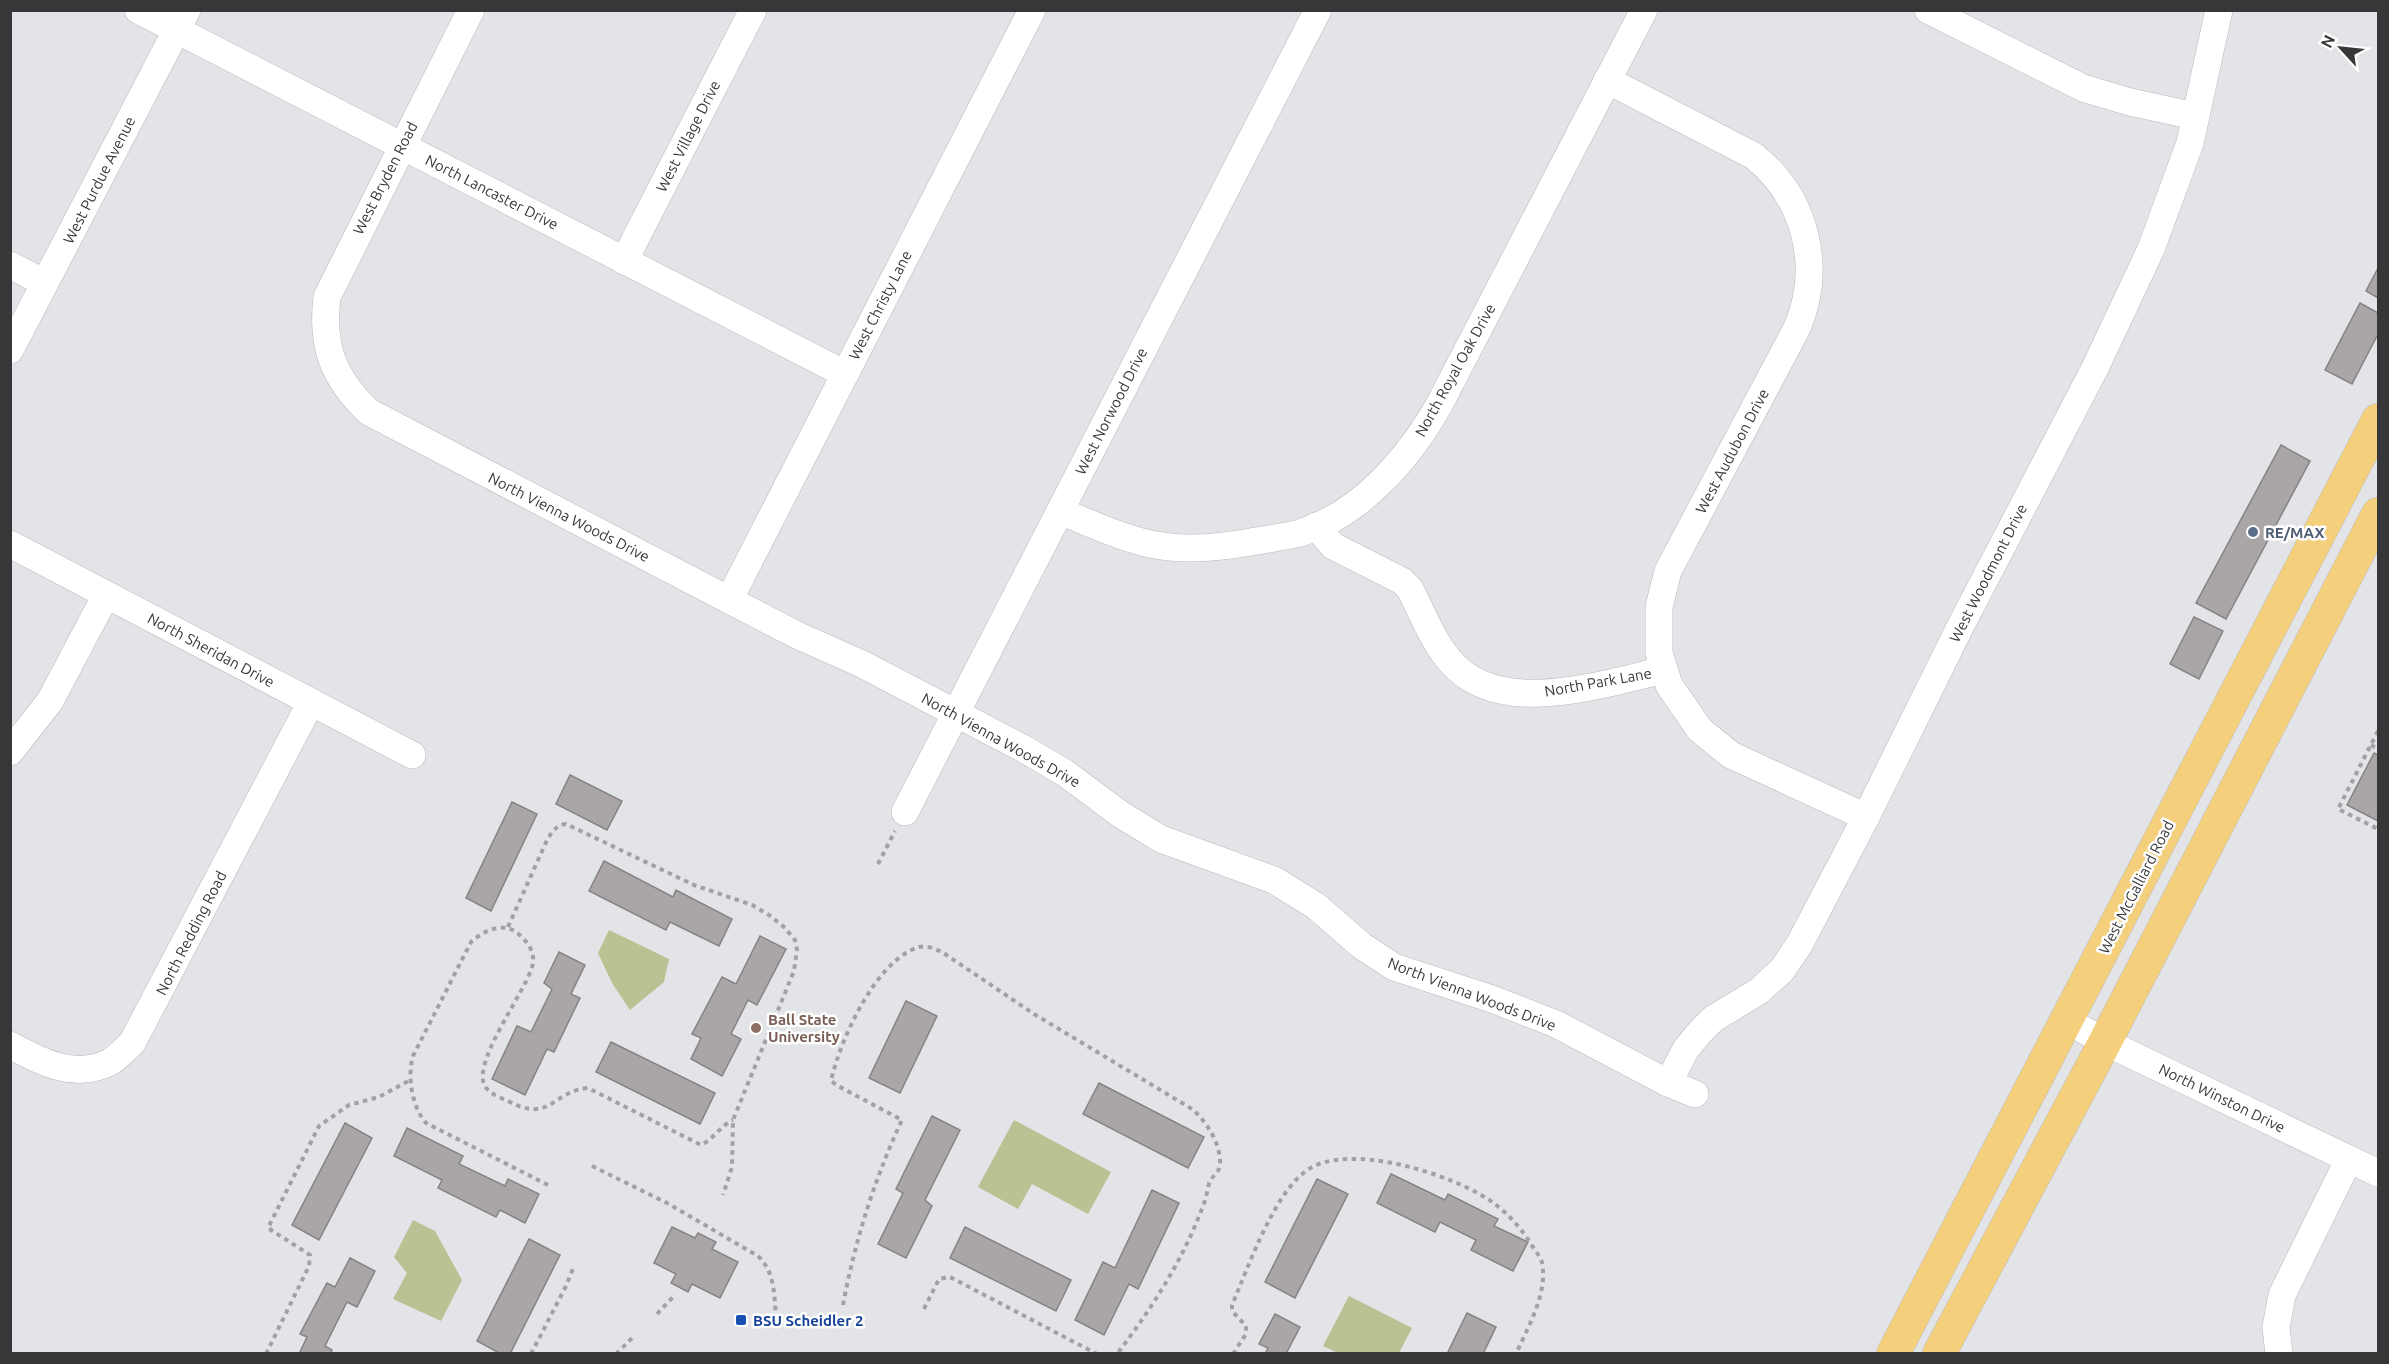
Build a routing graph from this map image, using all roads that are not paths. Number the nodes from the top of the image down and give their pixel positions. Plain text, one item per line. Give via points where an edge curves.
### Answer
1 (138, 10) edge
2 (471, 10) edge
3 (753, 10) edge
4 (1032, 10) edge
5 (1318, 10) edge
6 (1644, 10) edge
7 (1928, 10) edge
8 (2219, 10) edge
9 (182, 20) edge
10 (1607, 80) junction
11 (2195, 116) junction
12 (402, 146) junction
13 (624, 261) junction
14 (10, 266) edge
15 (45, 283) junction
16 (10, 350) edge
17 (329, 353) joint
18 (845, 375) junction
19 (2379, 420) edge
20 (1060, 511) junction
21 (2379, 514) edge
22 (1316, 526) junction
23 (10, 544) edge
24 (106, 595) junction
25 (729, 600) junction
26 (1664, 670) junction
27 (310, 702) junction
28 (956, 713) junction
29 (10, 752) edge
30 (412, 755) dead end
31 (905, 812) road end
32 (1866, 817) junction
33 (2066, 1020) junction
34 (2104, 1042) junction
35 (10, 1046) edge
36 (1668, 1083) junction
37 (1695, 1094) dead end
38 (2349, 1159) junction
39 (2379, 1173) edge
40 (1893, 1353) edge
41 (1939, 1353) edge
42 (2279, 1353) edge

1 - 9 street, North Lancaster Drive
2 - 12 street, West Bryden Road
3 - 13 street, West Village Drive
4 - 18 street, West Christy Lane
5 - 20 street, West Norwood Drive
6 - 10 street, North Royal Oak Drive
7 - 11 street via 2083,88
8 - 11 street, West Woodmont Drive
9 - 12 street, North Lancaster Drive
9 - 15 street, West Purdue Avenue
10 - 22 street, North Royal Oak Drive via 1422,435 1383,481 1353,505
10 - 26 street, West Audubon Drive via 1754,156 1768,167 1797,211 1808,250 1809,291 1797,328 1668,571 1657,630
11 - 32 street, West Woodmont Drive via 2190,143 2151,249 2095,368 1970,606
12 - 13 street, North Lancaster Drive
12 - 17 street, West Bryden Road via 327,297 325,328
13 - 18 street, North Lancaster Drive
14 - 15 street
15 - 16 street, West Purdue Avenue
17 - 25 street, North Vienna Woods Drive via 340,379 354,398 385,422
18 - 25 street, West Christy Lane
19 - 33 main road, West McGalliard Road
20 - 22 street, North Royal Oak Drive via 1149,544 1188,548 1230,546 1301,533
20 - 28 street, West Norwood Drive
21 - 34 main road
22 - 26 street, North Park Lane via 1333,546 1402,581 1451,662 1497,690 1530,694 1564,690
23 - 24 street, North Sheridan Drive
24 - 27 street, North Sheridan Drive
24 - 29 street via 50,701
25 - 28 street, North Vienna Woods Drive
26 - 32 street, West Audubon Drive via 1676,698 1714,742 1749,764
27 - 30 street, North Sheridan Drive
27 - 35 street, North Redding Road via 132,1043 111,1062 76,1070 46,1064
28 - 31 street, West Norwood Drive
28 - 36 street, North Vienna Woods Drive via 1065,773 1161,839 1274,880 1316,906 1362,946 1394,966 1556,1024
32 - 36 street, West Woodmont Drive via 1782,970 1760,991 1713,1019 1686,1049
33 - 34 street, North Winston Drive
33 - 40 main road, West McGalliard Road
34 - 38 street, North Winston Drive
34 - 41 main road
36 - 37 street, North Vienna Woods Drive
38 - 39 street, North Winston Drive
38 - 42 street via 2282,1295 2277,1327

